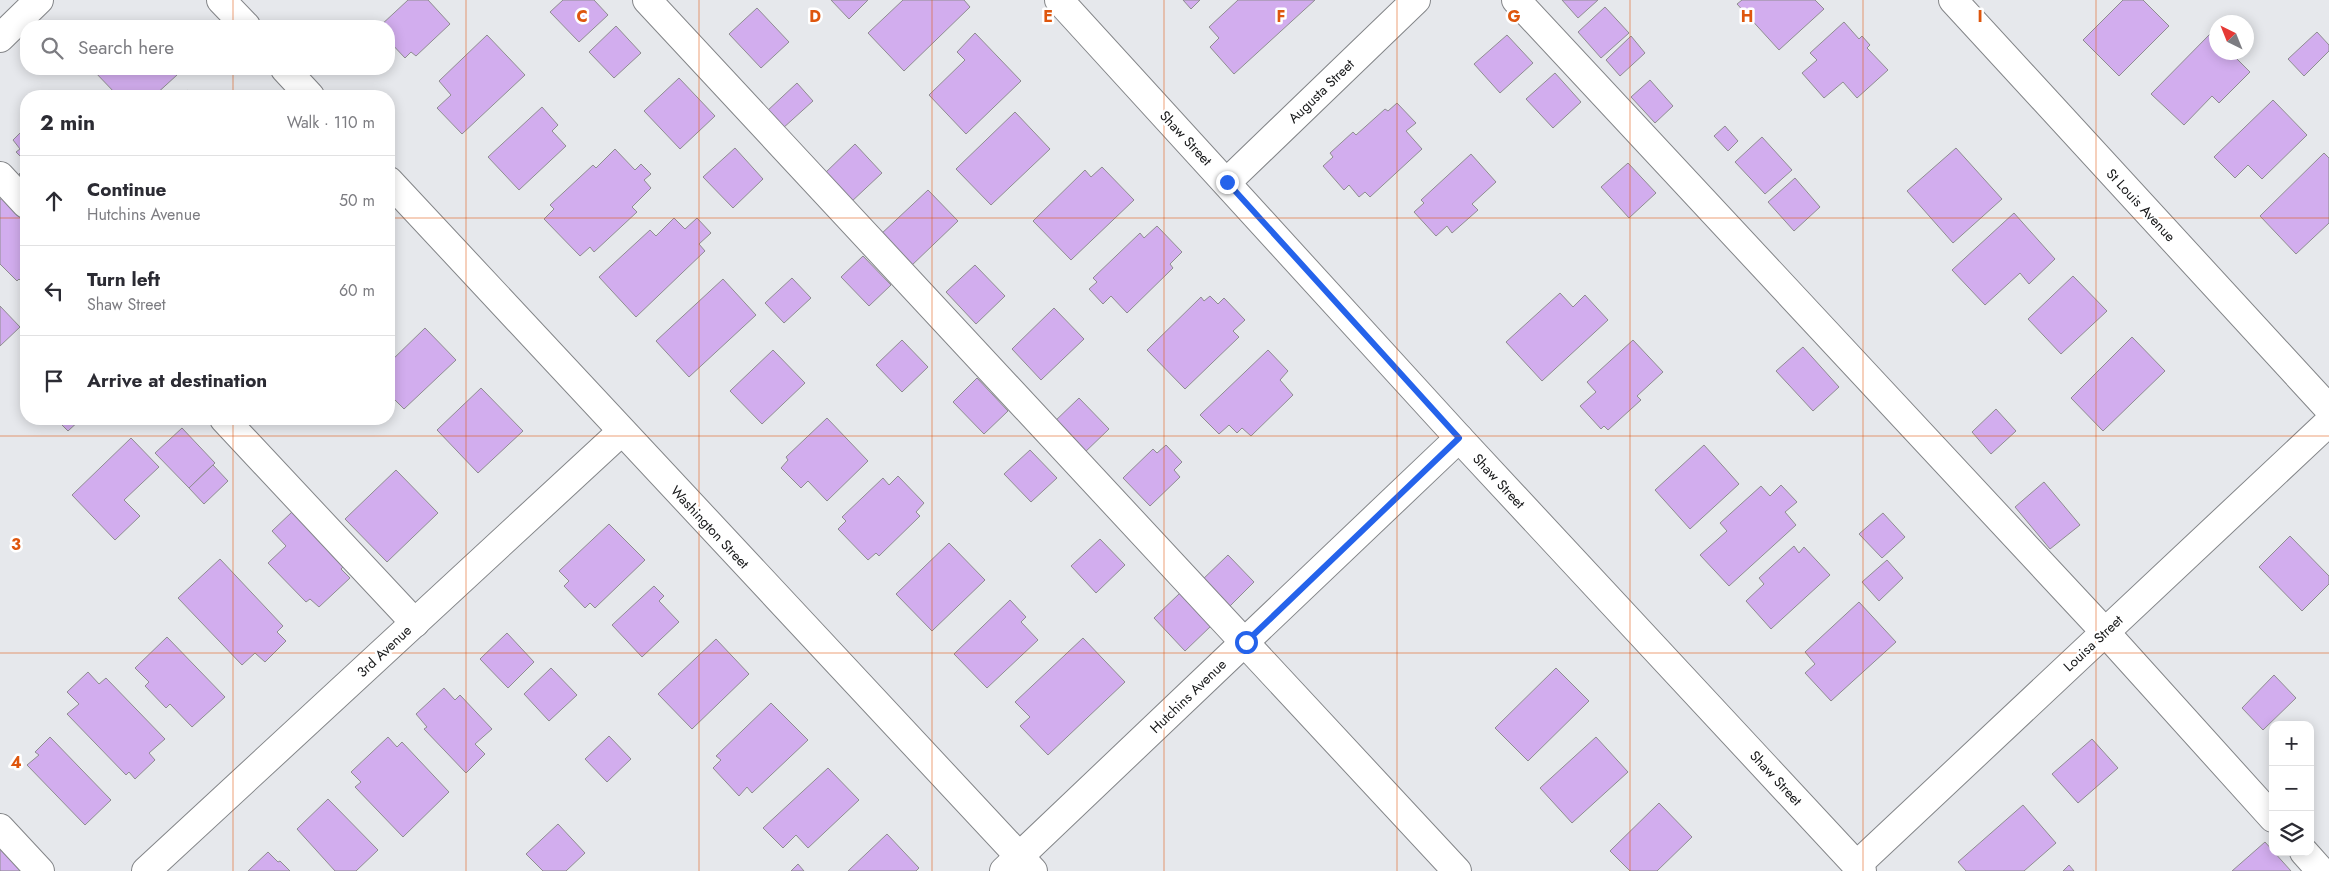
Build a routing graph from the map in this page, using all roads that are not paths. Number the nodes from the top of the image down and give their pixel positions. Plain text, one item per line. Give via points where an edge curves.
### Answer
1 (39, 0) edge
2 (221, 0) edge
3 (647, 0) edge
4 (1059, 0) edge
5 (1416, 0) edge
6 (1516, 0) edge
7 (1953, 0) edge
8 (240, 20) edge
9 (0, 38) edge
10 (291, 75) edge
11 (304, 90) edge
12 (0, 176) edge
13 (1227, 182) junction
14 (395, 187) edge
15 (20, 198) edge
16 (2329, 409) edge
17 (2329, 422) edge
18 (230, 425) edge
19 (621, 432) junction
20 (1459, 438) junction
21 (415, 623) junction
22 (2105, 632) junction
23 (1246, 642) junction
24 (2269, 814) edge
25 (0, 828) edge
26 (2308, 856) edge
27 (1019, 866) edge
28 (1860, 868) edge
29 (40, 871) edge
30 (146, 871) edge
31 (1457, 871) edge
32 (2321, 871) edge

1 - 9 street
2 - 8 street
3 - 23 street
4 - 13 street, Shaw Street
5 - 13 street, Augusta Street
6 - 22 street
7 - 16 street, St Louis Avenue
10 - 11 street
12 - 15 street
13 - 20 street, Shaw Street
14 - 19 street, Washington Street
17 - 22 street, Louisa Street
18 - 21 street
19 - 21 street, 3rd Avenue
19 - 27 street, Washington Street
20 - 23 street, Hutchins Avenue
20 - 28 street, Shaw Street
21 - 30 street, 3rd Avenue
22 - 24 street
22 - 28 street, Louisa Street
23 - 27 street, Hutchins Avenue
23 - 31 street
25 - 29 street
26 - 32 street

